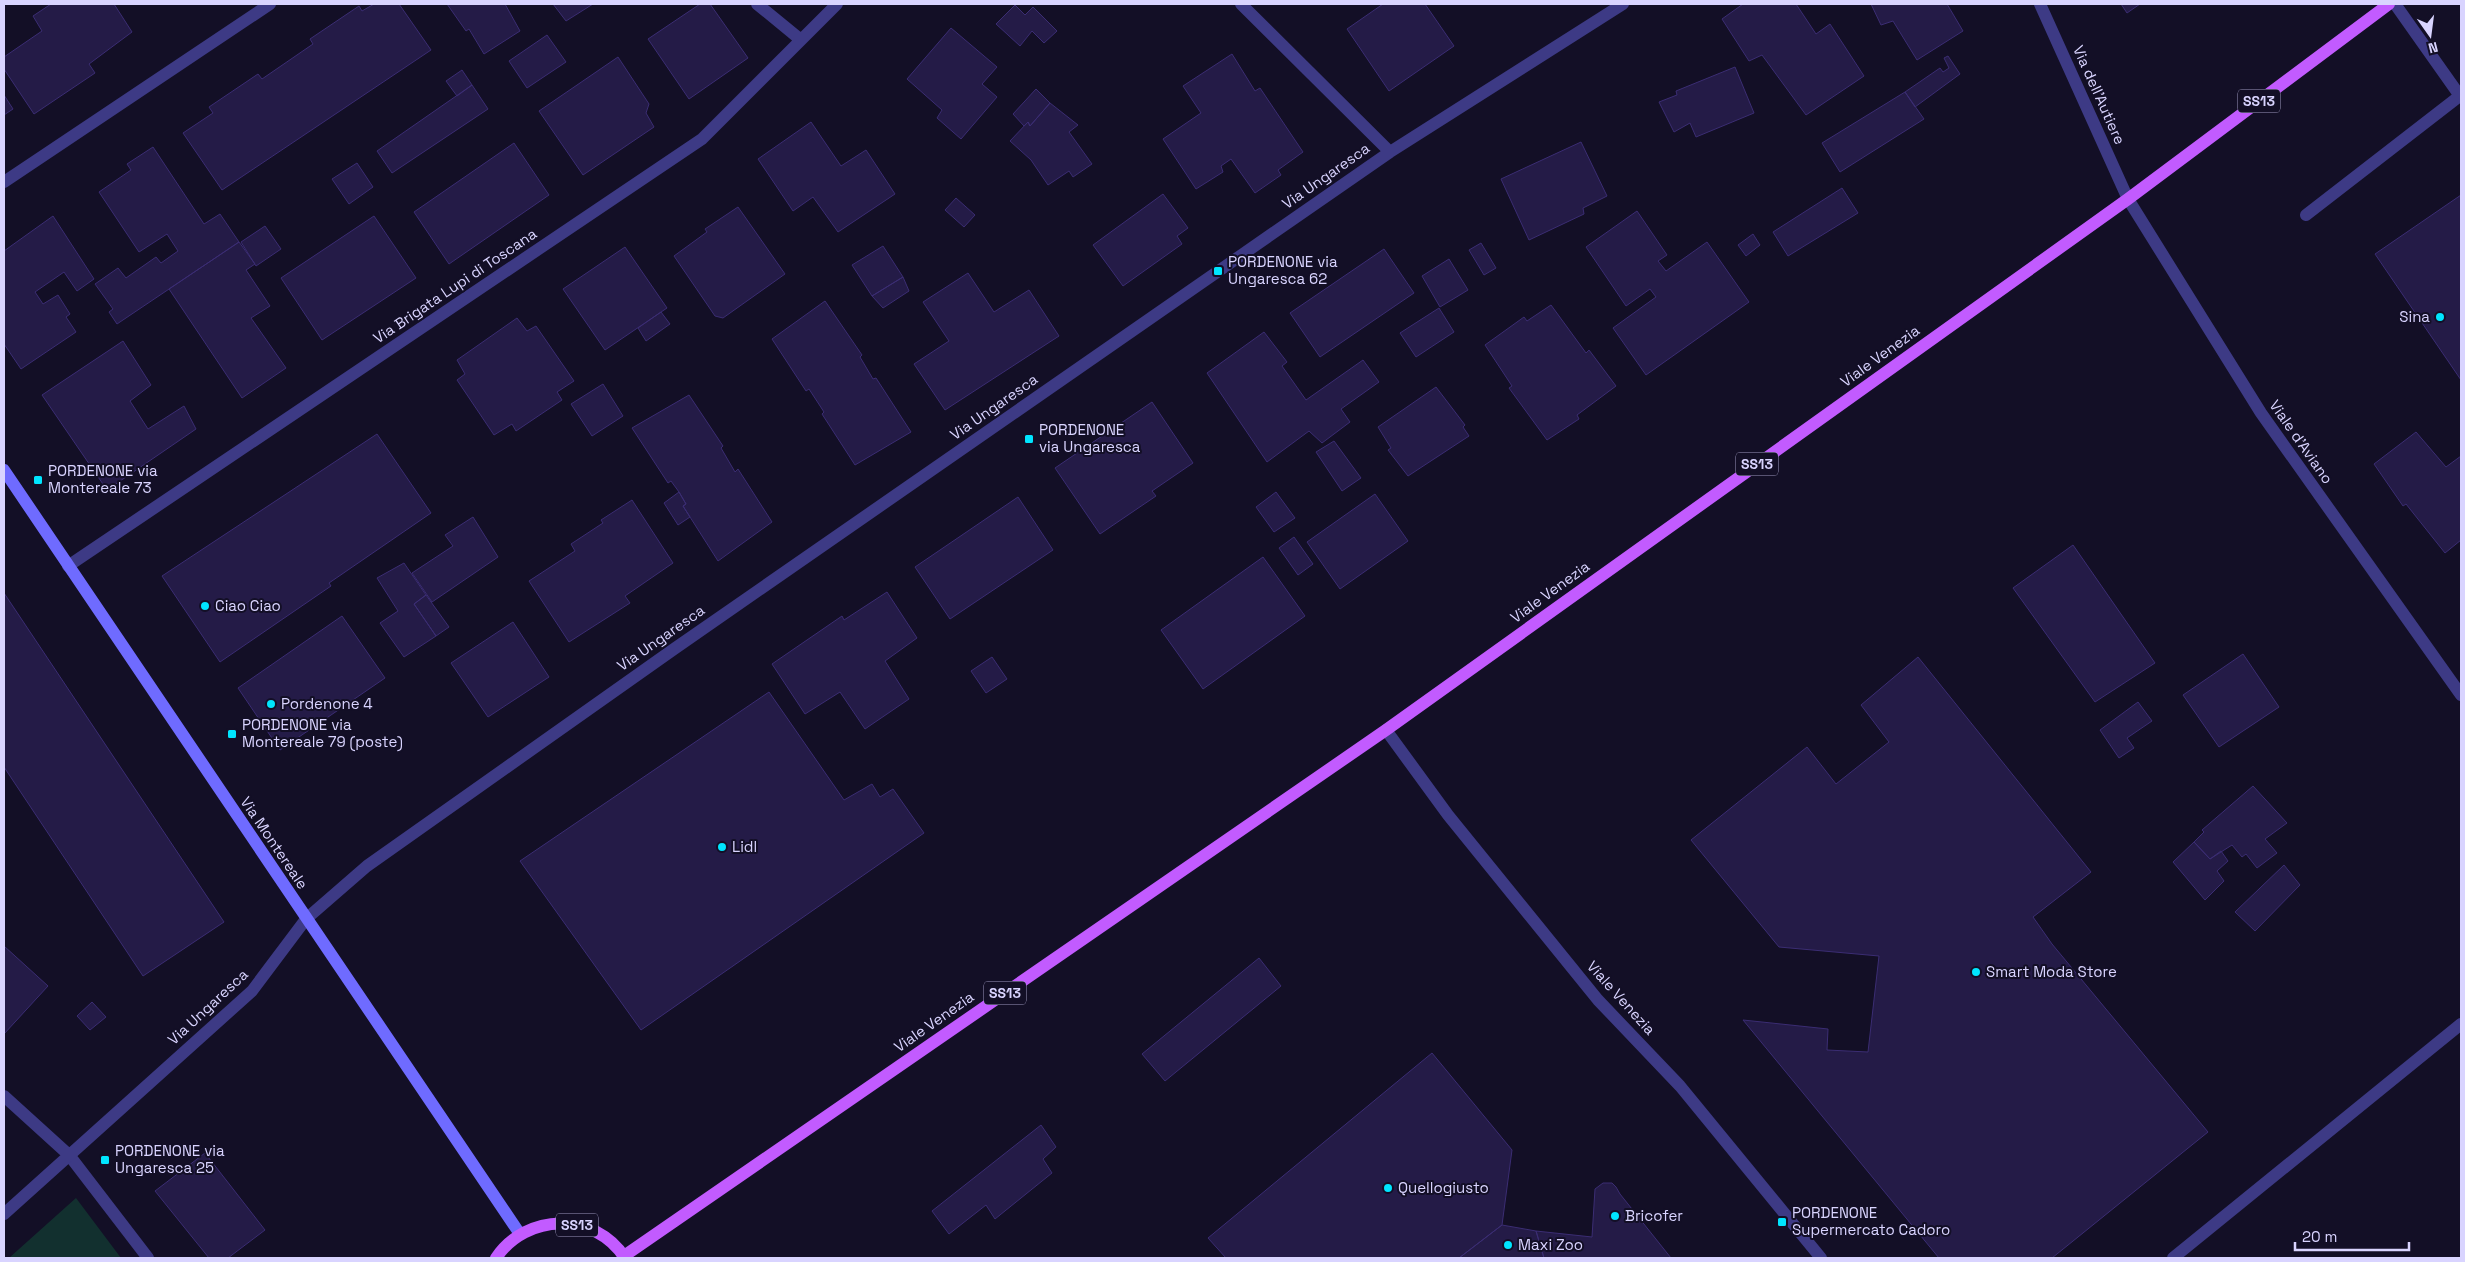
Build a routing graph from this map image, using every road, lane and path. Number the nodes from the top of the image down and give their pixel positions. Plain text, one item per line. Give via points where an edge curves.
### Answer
1 (270, 4) edge
2 (757, 4) edge
3 (837, 4) edge
4 (1241, 4) edge
5 (1623, 4) edge
6 (2040, 4) edge
7 (2389, 4) edge
8 (2395, 4) edge
9 (800, 40) junction
10 (2461, 95) edge
11 (1390, 152) junction
12 (4, 182) edge
13 (2128, 199) junction
14 (2306, 215) dead end
15 (4, 470) edge
16 (68, 566) junction
17 (2461, 695) edge
18 (1386, 730) junction
19 (306, 919) junction
20 (2461, 1024) edge
21 (4, 1096) edge
22 (69, 1155) junction
23 (4, 1214) edge
24 (520, 1234) junction
25 (624, 1257) edge
26 (148, 1258) edge
27 (496, 1258) edge
28 (1822, 1258) edge
29 (2173, 1258) edge

1 - 12 street
2 - 9 street
3 - 9 street, Via Brigata Lupi di Toscana
4 - 11 street, Via Ungaresca
5 - 11 street, Via Ungaresca
6 - 13 street, Via dell'Autiere
7 - 13 main road, Viale Venezia / SS13
8 - 10 street
9 - 16 street, Via Brigata Lupi di Toscana via 702,139
10 - 14 street
11 - 19 street, Via Ungaresca via 367,866
13 - 17 street, Viale d'Aviano via 2261,413
13 - 18 main road, Viale Venezia / SS13
15 - 16 main road, Via Montereale
16 - 19 main road, Via Montereale
18 - 25 main road, Viale Venezia / SS13
18 - 28 street, Viale Venezia via 1448,815 1598,1000 1680,1086
19 - 22 street, Via Ungaresca via 252,991
19 - 24 main road, Via Montereale
20 - 29 street
21 - 22 street
22 - 23 street, Via Ungaresca
22 - 26 street
24 - 25 main road, Viale Venezia / SS13 via 542,1225 565,1223 588,1228 608,1239
24 - 27 main road, Viale Venezia / SS13

